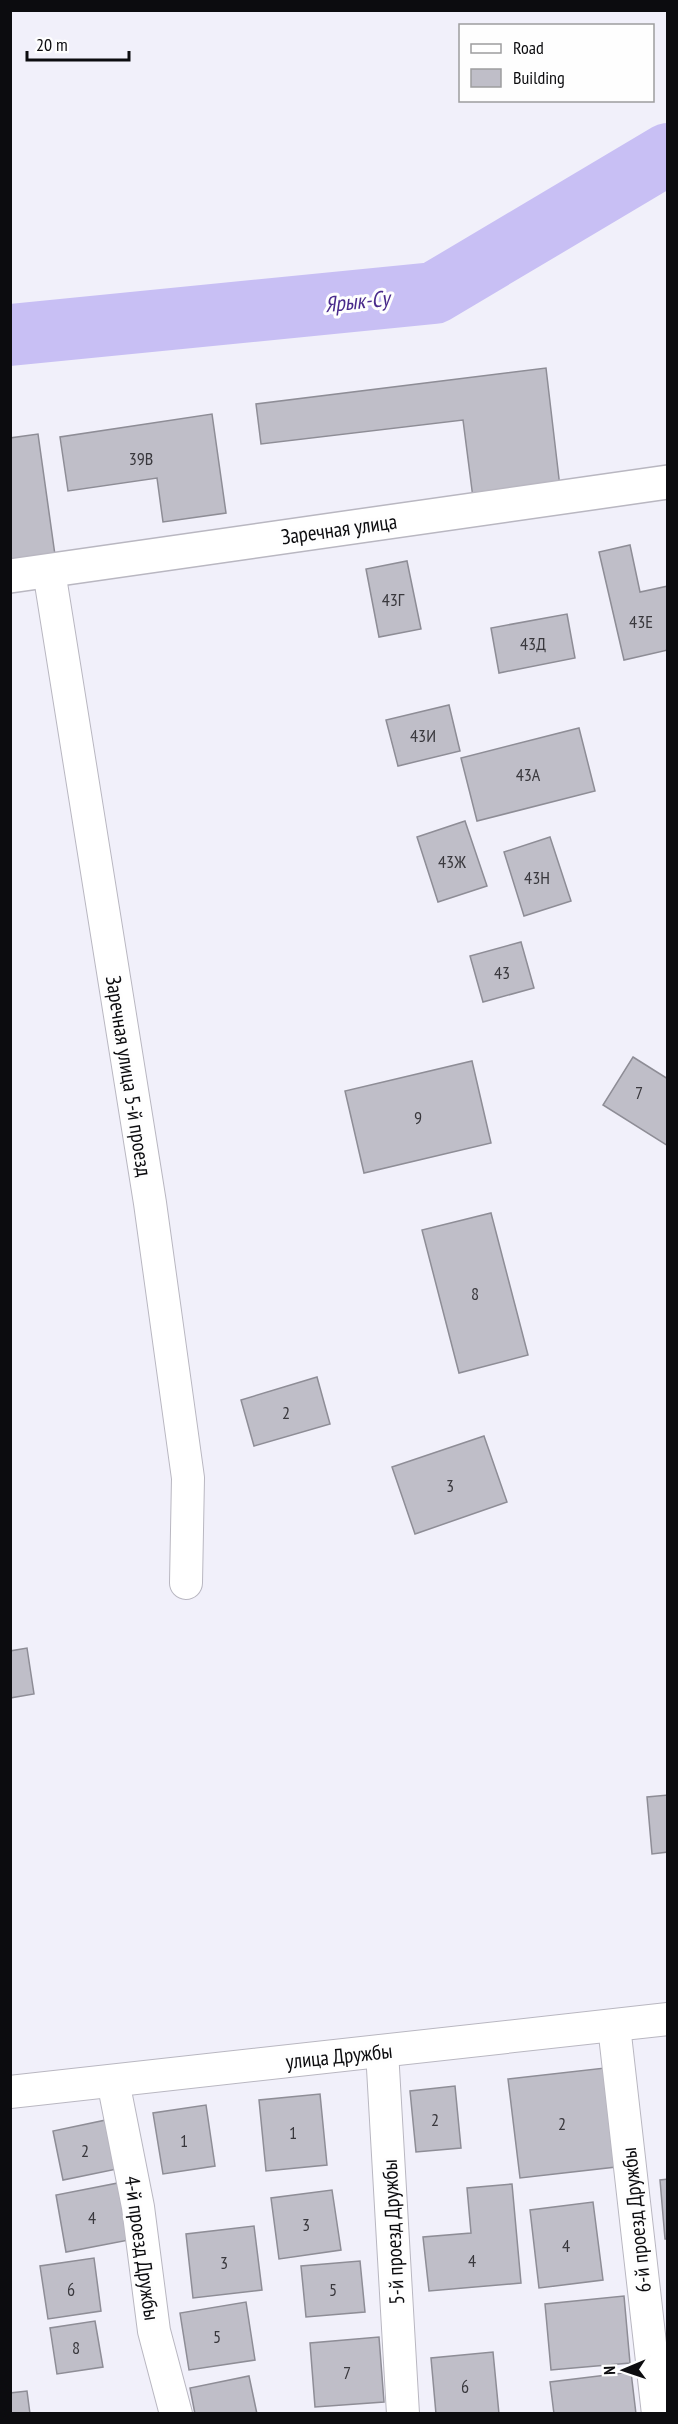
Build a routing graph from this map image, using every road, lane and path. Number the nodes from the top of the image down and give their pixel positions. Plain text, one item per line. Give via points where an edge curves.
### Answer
1 (668, 482) edge
2 (49, 571) junction
3 (10, 576) edge
4 (186, 1583) dead end
5 (668, 2019) edge
6 (614, 2026) junction
7 (382, 2051) junction
8 (113, 2081) junction
9 (10, 2092) edge
10 (176, 2414) edge
11 (403, 2414) edge
12 (658, 2414) edge

1 - 2 main road, Заречная улица
2 - 3 main road, Заречная улица
2 - 4 street, Заречная улица 5-й проезд via 150,1203 186,1467
5 - 6 street, улица Дружбы
6 - 7 street, улица Дружбы
6 - 12 street, 6-й проезд Дружбы
7 - 8 street, улица Дружбы
7 - 11 street, 5-й проезд Дружбы
8 - 9 street, улица Дружбы
8 - 10 street, 4-й проезд Дружбы via 138,2207 154,2331

